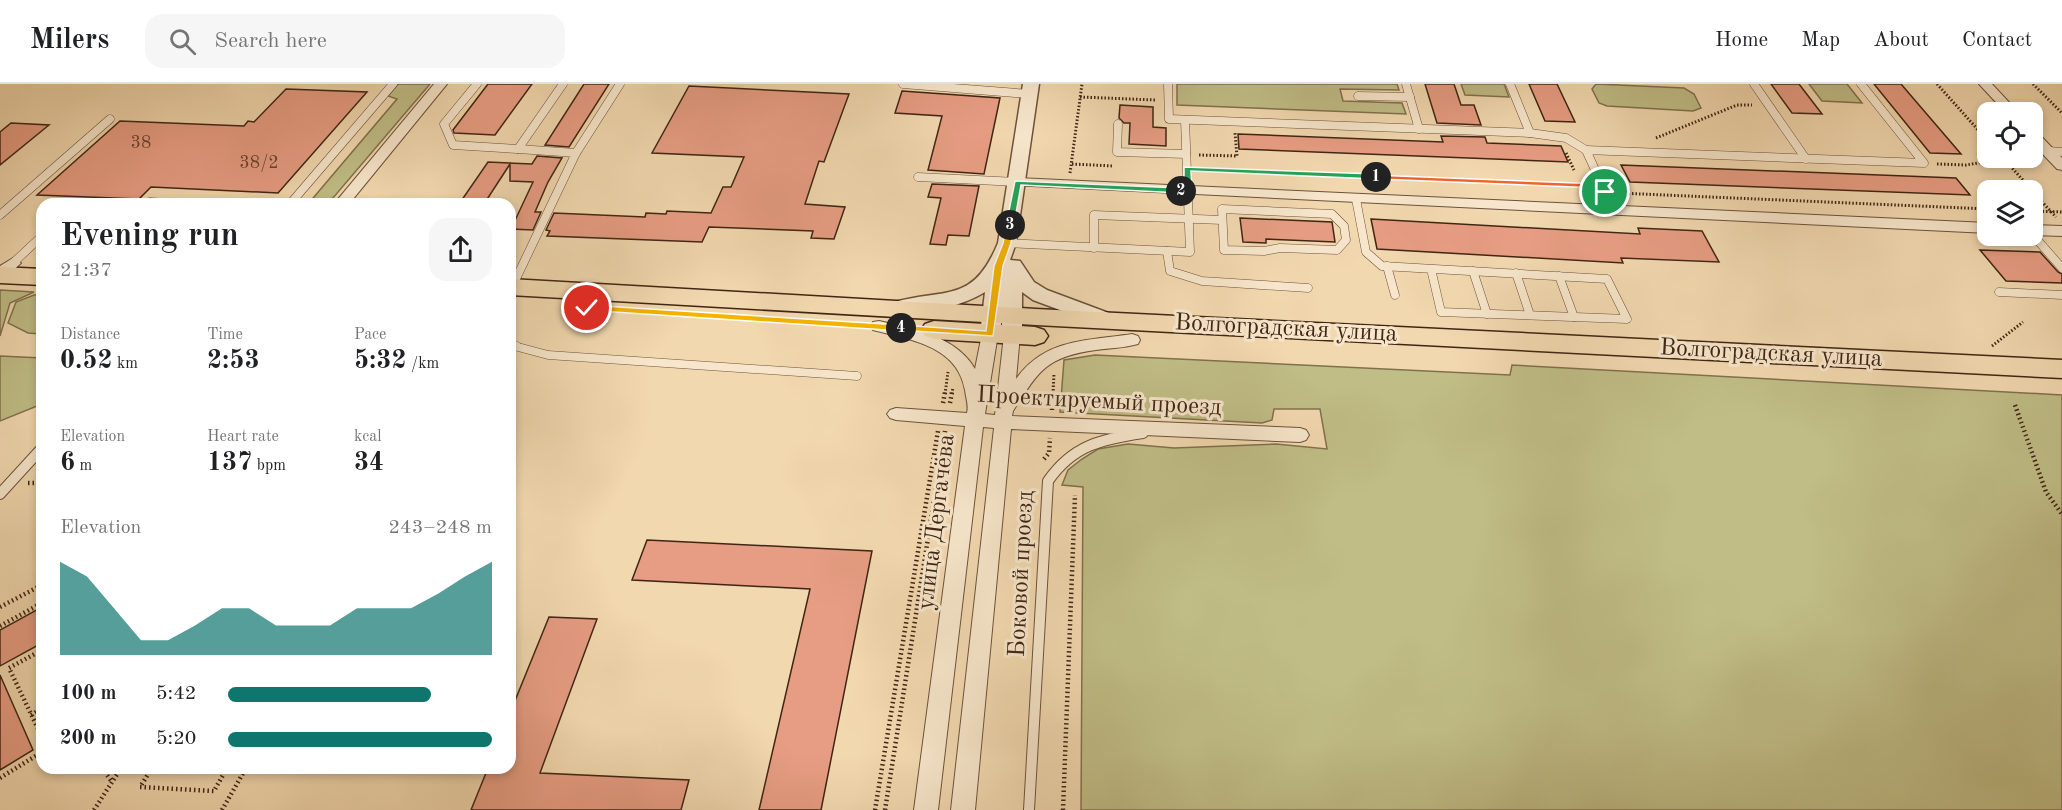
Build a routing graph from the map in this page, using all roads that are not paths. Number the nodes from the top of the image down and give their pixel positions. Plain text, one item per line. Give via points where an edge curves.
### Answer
1 (393, 84) edge
2 (441, 84) edge
3 (477, 84) edge
4 (563, 84) edge
5 (620, 84) edge
6 (903, 84) edge
7 (1168, 84) edge
8 (1406, 84) edge
9 (1510, 84) edge
10 (1754, 84) edge
11 (1861, 84) edge
12 (1985, 84) edge
13 (1030, 89) edge
14 (1358, 96) dead end
15 (1410, 98) junction
16 (2002, 102) edge
17 (110, 119) dead end
18 (1185, 120) junction
19 (1118, 124) dead end
20 (1419, 129) junction
21 (1530, 133) junction
22 (518, 149) junction
23 (1586, 150) junction
24 (2055, 152) edge
25 (576, 153) junction
26 (1186, 154) junction
27 (1806, 159) junction
28 (2062, 166) edge
29 (918, 177) dead end
30 (1017, 182) junction
31 (1188, 191) junction
32 (295, 198) edge
33 (346, 198) edge
34 (1356, 199) junction
35 (1614, 211) junction
36 (0, 215) edge
37 (1189, 219) junction
38 (1222, 220) junction
39 (1977, 228) edge
40 (2062, 231) edge
41 (2043, 232) edge
42 (36, 241) edge
43 (1007, 243) junction
44 (2043, 245) edge
45 (1094, 248) junction
46 (1167, 251) junction
47 (36, 265) edge
48 (1006, 266) junction
49 (1387, 266) junction
50 (1431, 268) junction
51 (2062, 268) edge
52 (3, 269) edge
53 (1473, 271) junction
54 (1516, 273) junction
55 (36, 276) edge
56 (1559, 276) junction
57 (516, 281) edge
58 (1308, 288) dead end
59 (1999, 292) dead end
60 (516, 293) edge
61 (1395, 295) dead end
62 (2062, 295) edge
63 (1487, 314) junction
64 (1530, 315) junction
65 (1574, 317) junction
66 (885, 318) junction
67 (1107, 320) junction
68 (1001, 325) junction
69 (1132, 340) junction
70 (516, 346) edge
71 (2062, 369) edge
72 (857, 376) dead end
73 (2062, 381) edge
74 (896, 414) dead end
75 (976, 415) junction
76 (1004, 416) junction
77 (1172, 429) junction
78 (1300, 435) dead end
79 (36, 454) edge
80 (0, 494) edge
81 (926, 810) edge
82 (963, 810) edge
83 (1029, 810) edge

1 - 32 lane
2 - 33 street
3 - 22 lane via 444,124 453,145
4 - 22 lane
5 - 25 lane
6 - 13 lane
7 - 18 lane via 1169,119
8 - 15 lane
9 - 21 lane
10 - 27 lane
11 - 27 lane via 1924,163
12 - 16 street
13 - 30 street, улица Дергачёва
14 - 15 lane
15 - 20 lane
17 - 36 lane
18 - 20 lane
18 - 26 lane
19 - 26 lane via 1117,152
20 - 21 lane
21 - 23 lane via 1558,135 1574,140
22 - 25 lane
23 - 27 lane
23 - 35 lane
24 - 28 street
25 - 57 lane
26 - 31 lane
29 - 30 lane
30 - 31 street
30 - 43 street, улица Дергачёва
31 - 34 street
31 - 37 lane
34 - 35 street
34 - 49 lane via 1366,252
35 - 39 street
37 - 38 lane
37 - 45 lane via 1094,215
37 - 46 lane via 1190,252
38 - 38 lane via 1221,209 1332,214 1344,226 1346,240 1337,250 1224,250
40 - 41 street
42 - 52 lane
43 - 45 lane
43 - 48 street, улица Дергачёва
44 - 51 lane
45 - 46 lane
46 - 58 lane via 1170,271 1202,280
47 - 52 main road
48 - 66 street via 971,293
48 - 67 street via 1040,295
48 - 68 street, улица Дергачёва
49 - 50 lane
49 - 61 lane
50 - 53 lane
50 - 63 lane via 1441,312
52 - 55 main road
53 - 54 lane
53 - 63 lane
54 - 56 lane
54 - 64 lane
56 - 65 lane
56 - 65 lane via 1607,279 1627,319
59 - 62 lane
60 - 66 main road, Волгоградская улица via 665,314
63 - 64 lane
64 - 65 lane
66 - 68 main road, Волгоградская улица
66 - 75 street via 958,358 968,370
67 - 68 main road, Волгоградская улица
67 - 71 main road, Волгоградская улица
68 - 69 main road, Волгоградская улица
68 - 75 street, улица Дергачёва
68 - 76 street, улица Дергачёва
69 - 73 main road, Волгоградская улица
69 - 76 street via 1046,357 1027,375
70 - 72 lane via 548,355
74 - 75 street, Проектируемый проезд via 944,418
75 - 76 street, Проектируемый проезд
75 - 81 street, улица Дергачёва
76 - 77 street, Проектируемый проезд
76 - 82 street, улица Дергачёва
77 - 78 street, Проектируемый проезд
77 - 83 lane, Боковой проезд via 1115,437 1075,450 1054,469 1048,481
79 - 80 lane

